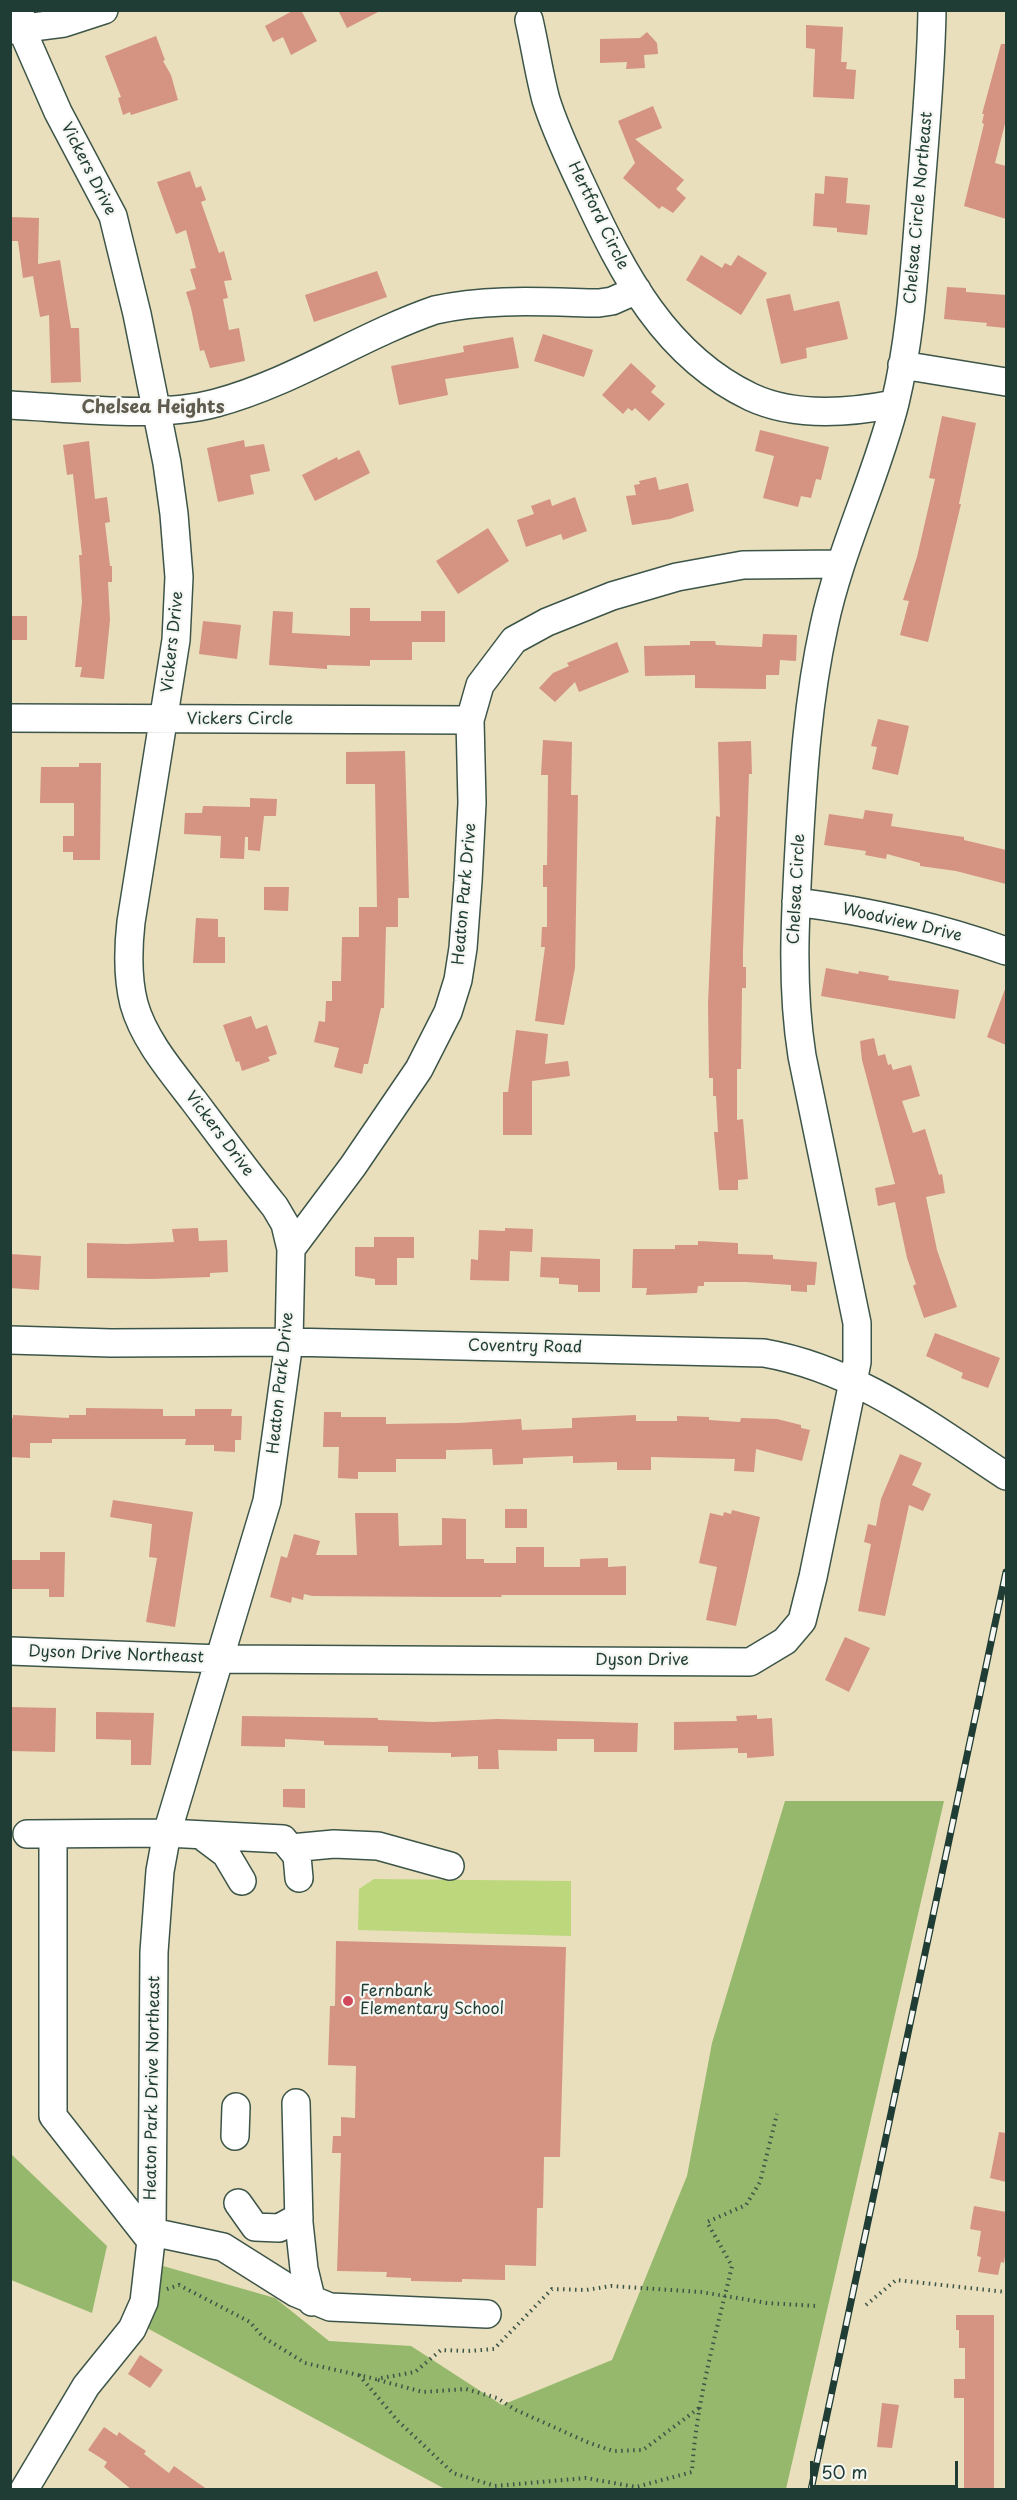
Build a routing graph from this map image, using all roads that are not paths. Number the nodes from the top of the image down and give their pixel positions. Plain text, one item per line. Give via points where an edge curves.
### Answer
1 (104, 10) edge
2 (932, 10) edge
3 (529, 20) dead end
4 (18, 24) edge
5 (637, 290) junction
6 (902, 365) junction
7 (1006, 382) edge
8 (894, 404) junction
9 (10, 405) edge
10 (157, 410) junction
11 (841, 564) junction
12 (10, 718) edge
13 (163, 720) junction
14 (470, 720) junction
15 (796, 902) junction
16 (1006, 951) edge
17 (291, 1249) junction
18 (10, 1340) edge
19 (289, 1342) junction
20 (852, 1381) junction
21 (1006, 1476) edge
22 (10, 1651) edge
23 (221, 1659) junction
24 (167, 1833) junction
25 (202, 1836) junction
26 (291, 1848) junction
27 (450, 1866) dead end
28 (298, 1878) dead end
29 (242, 1881) dead end
30 (296, 2103) dead end
31 (236, 2107) dead end
32 (235, 2136) dead end
33 (238, 2204) dead end
34 (299, 2217) junction
35 (151, 2237) junction
36 (312, 2301) junction
37 (487, 2314) dead end
38 (24, 2490) edge

1 - 4 street via 64,23
2 - 6 street, Chelsea Circle Northeast via 913,288
3 - 5 street, Hertford Circle via 557,131 615,257
4 - 10 street, Vickers Drive via 58,112 113,216
5 - 8 street, Hertford Circle via 685,352 704,369 752,397 814,411 864,410
5 - 10 street via 599,303 520,302 435,310 266,387 199,407
6 - 7 street
6 - 8 street, Chelsea Circle Northeast
8 - 11 street, Chelsea Circle
9 - 10 street
10 - 13 street, Vickers Drive via 174,514 179,577 176,640
11 - 14 street, Heaton Park Drive via 754,564 712,570 644,586 547,622 514,640 498,659 480,685
11 - 15 street, Chelsea Circle via 824,625 810,706
12 - 13 street, Vickers Circle
13 - 14 street, Vickers Circle
13 - 17 street, Vickers Drive via 131,922 134,1003 153,1043 176,1077 275,1207 285,1224
14 - 17 street, Heaton Park Drive via 472,803 463,948 448,1012 419,1069
15 - 16 street, Woodview Drive via 938,930
15 - 20 street, Chelsea Circle via 795,1012 857,1323 857,1362
17 - 19 street, Heaton Park Drive
18 - 19 street, Coventry Road
19 - 20 street, Coventry Road via 735,1350 787,1357
19 - 23 street, Heaton Park Drive via 267,1501
20 - 21 street, Coventry Road via 879,1393
20 - 23 street, Dyson Drive via 802,1621 785,1641 750,1662
22 - 23 street, Dyson Drive Northeast
23 - 24 street, Heaton Park Drive Northeast
24 - 25 street
24 - 35 street, Heaton Park Drive Northeast via 154,1952
24 - 35 street via 40,1834 53,2116
25 - 26 street via 284,1839
25 - 29 street via 226,1854
26 - 27 street via 334,1844 378,1846
26 - 28 street via 297,1856
30 - 34 street
31 - 32 street
33 - 34 street via 255,2227 279,2228
34 - 36 street via 304,2269
35 - 36 street via 223,2247
35 - 38 street, Heaton Park Drive Northeast via 144,2302 132,2329 86,2386
36 - 37 street via 350,2310

